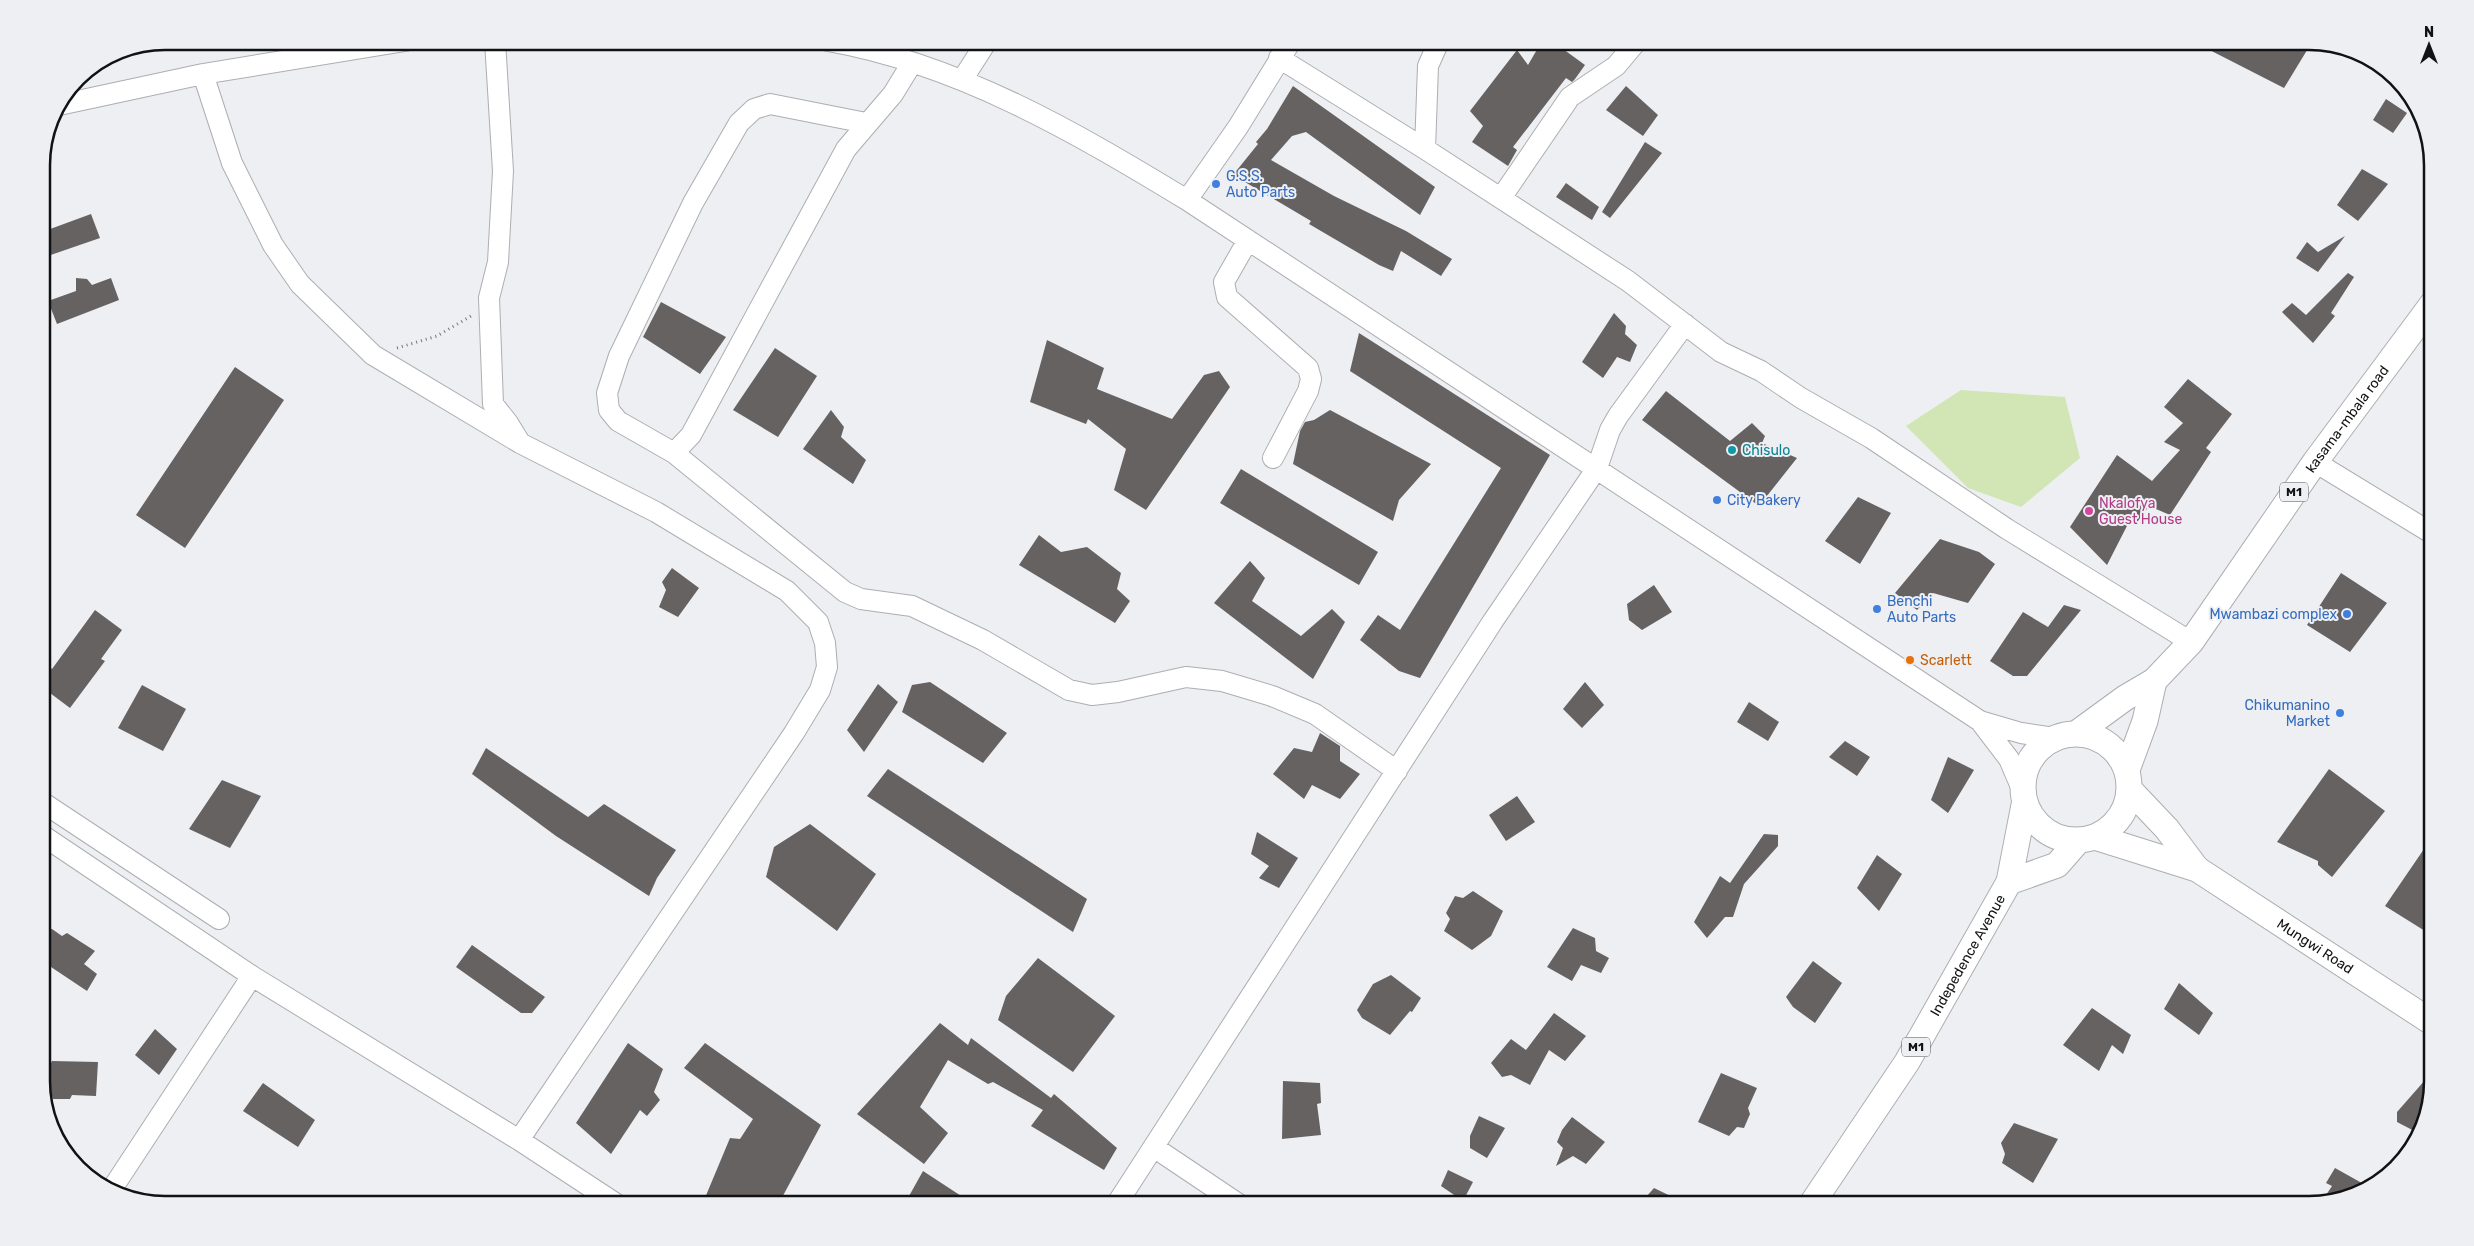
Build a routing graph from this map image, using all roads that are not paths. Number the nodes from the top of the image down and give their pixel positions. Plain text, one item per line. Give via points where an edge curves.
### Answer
1 (350, 50) edge
2 (496, 50) edge
3 (873, 50) edge
4 (981, 50) edge
5 (1284, 50) edge
6 (1434, 50) edge
7 (1629, 50) edge
8 (1279, 58) junction
9 (912, 63) junction
10 (202, 74) junction
11 (962, 80) junction
12 (68, 103) edge
13 (866, 123) junction
14 (1425, 149) junction
15 (1501, 198) junction
16 (1187, 200) junction
17 (1248, 240) junction
18 (2424, 314) edge
19 (1685, 324) junction
20 (520, 443) junction
21 (674, 454) junction
22 (1273, 458) dead end
23 (2315, 462) junction
24 (1598, 468) junction
25 (2424, 529) edge
26 (2191, 642) junction
27 (2154, 681) junction
28 (1980, 721) junction
29 (2066, 736) junction
30 (1397, 771) junction
31 (2128, 780) junction
32 (2023, 796) junction
33 (50, 807) edge
34 (2086, 839) junction
35 (50, 840) edge
36 (2197, 869) junction
37 (2009, 882) junction
38 (219, 919) dead end
39 (252, 976) junction
40 (2424, 1017) edge
41 (519, 1140) junction
42 (1155, 1148) junction
43 (115, 1184) edge
44 (604, 1196) edge
45 (1122, 1196) edge
46 (1227, 1196) edge
47 (1817, 1196) edge

1 - 10 street
2 - 20 street via 503,171 498,262 489,298 493,404
3 - 9 street
4 - 11 street
5 - 8 street
6 - 14 street via 1428,66
7 - 15 street via 1616,66 1570,97
8 - 14 street
8 - 16 street via 1238,127
9 - 11 street
9 - 13 street via 893,94
10 - 12 street
10 - 20 street via 232,163 272,245 300,284 373,355
11 - 16 street via 1055,122
13 - 21 street via 846,149 691,435
13 - 21 street via 770,104 754,108 739,123 693,203 619,356 607,392 609,410 618,421
14 - 15 street
15 - 19 street via 1628,281
16 - 17 street
17 - 22 street via 1224,282 1227,297 1308,368 1311,379
17 - 24 street
18 - 23 main road, kasama-mbala road / M1
19 - 24 street via 1614,423
19 - 26 street via 1721,352 1761,372 1871,438 2007,528
20 - 41 street via 656,512 787,591 818,622 826,644 827,667 820,690 794,733
21 - 30 street via 845,592 861,599 912,606 983,640 1068,690 1092,695 1186,677 1222,681 1272,696 1315,714
23 - 25 street
23 - 26 main road, kasama-mbala road / M1
24 - 28 street
24 - 30 street
26 - 27 main road, kasama-mbala road / M1
27 - 29 main road, M1
27 - 31 main road
28 - 29 street via 2021,733
28 - 32 street via 2009,759
29 - 31 main road via 2098,738 2116,751
29 - 32 main road, M1 via 2041,746 2030,758 2024,772
30 - 42 street
31 - 34 main road via 2125,810 2112,826
31 - 36 main road
32 - 34 main road via 2036,824 2055,837
32 - 37 main road, M1
33 - 38 street
34 - 36 main road via 2156,854
34 - 37 main road via 2057,865
35 - 39 street
36 - 40 main road, Mungwi Road
37 - 47 main road, Indepedence Avenue / M1 via 1907,1062
39 - 41 street
39 - 43 street
41 - 44 street
42 - 45 street
42 - 46 street

